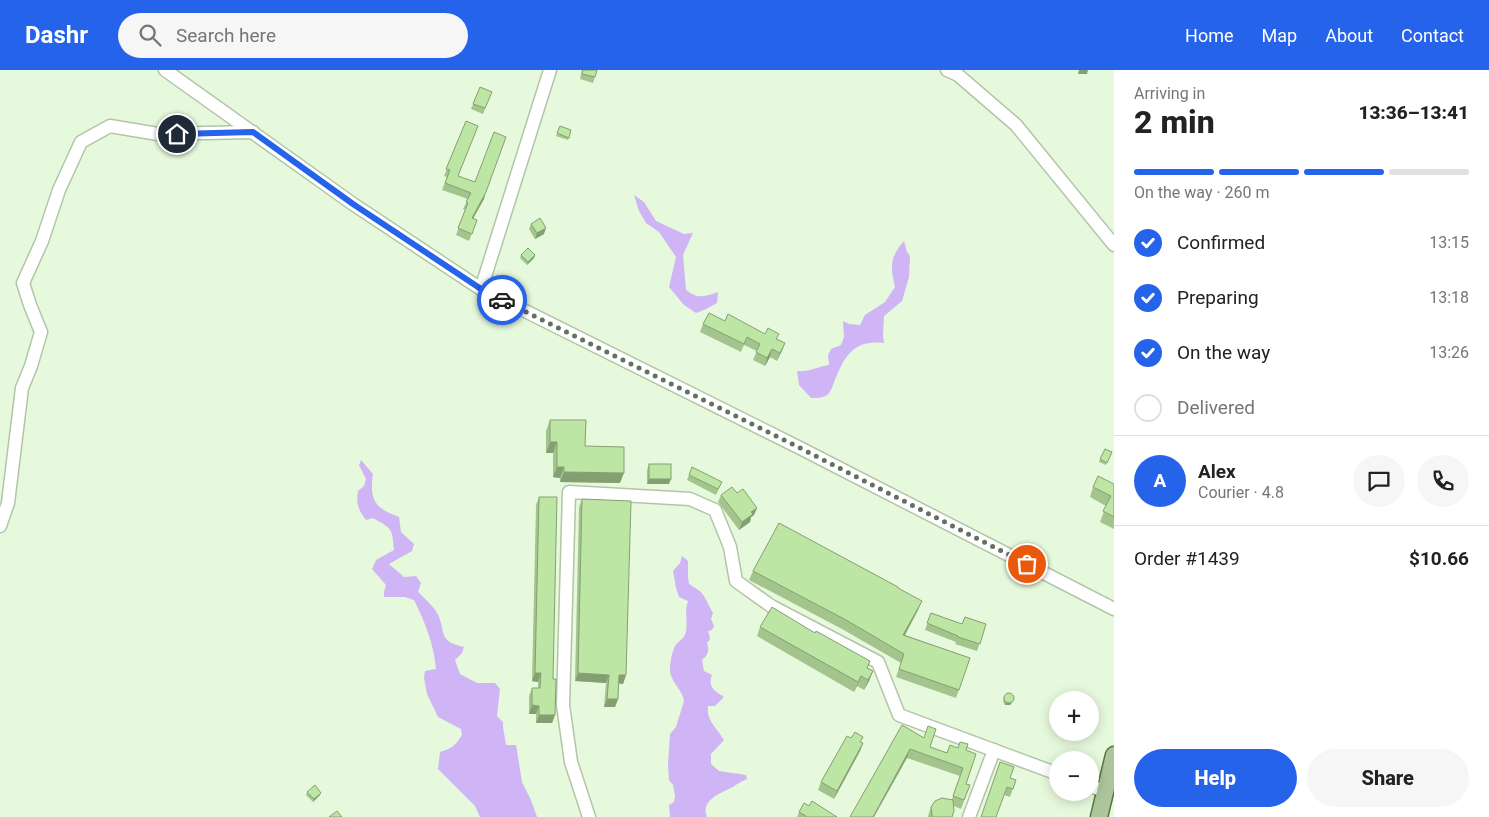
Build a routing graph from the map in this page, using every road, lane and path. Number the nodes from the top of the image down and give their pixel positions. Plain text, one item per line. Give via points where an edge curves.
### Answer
1 (165, 70) edge
2 (550, 70) edge
3 (947, 70) edge
4 (253, 132) junction
5 (1114, 244) edge
6 (481, 289) junction
7 (0, 526) edge
8 (1114, 608) edge
9 (994, 750) junction
10 (1114, 755) edge
11 (1049, 771) edge
12 (1099, 786) edge
13 (1098, 801) edge
14 (589, 817) edge
15 (970, 817) edge
16 (1099, 817) edge

1 - 4 street
2 - 6 street
3 - 5 street via 958,75 1016,125
4 - 6 street via 353,204
4 - 7 street via 158,134 110,126 81,142 23,283 41,332 22,388 8,503
6 - 8 street
9 - 11 street
9 - 14 street via 899,715 878,662 770,606 736,581 730,547 715,510 690,499 569,492 563,705 571,762
9 - 15 street
10 - 12 main road
13 - 16 main road

